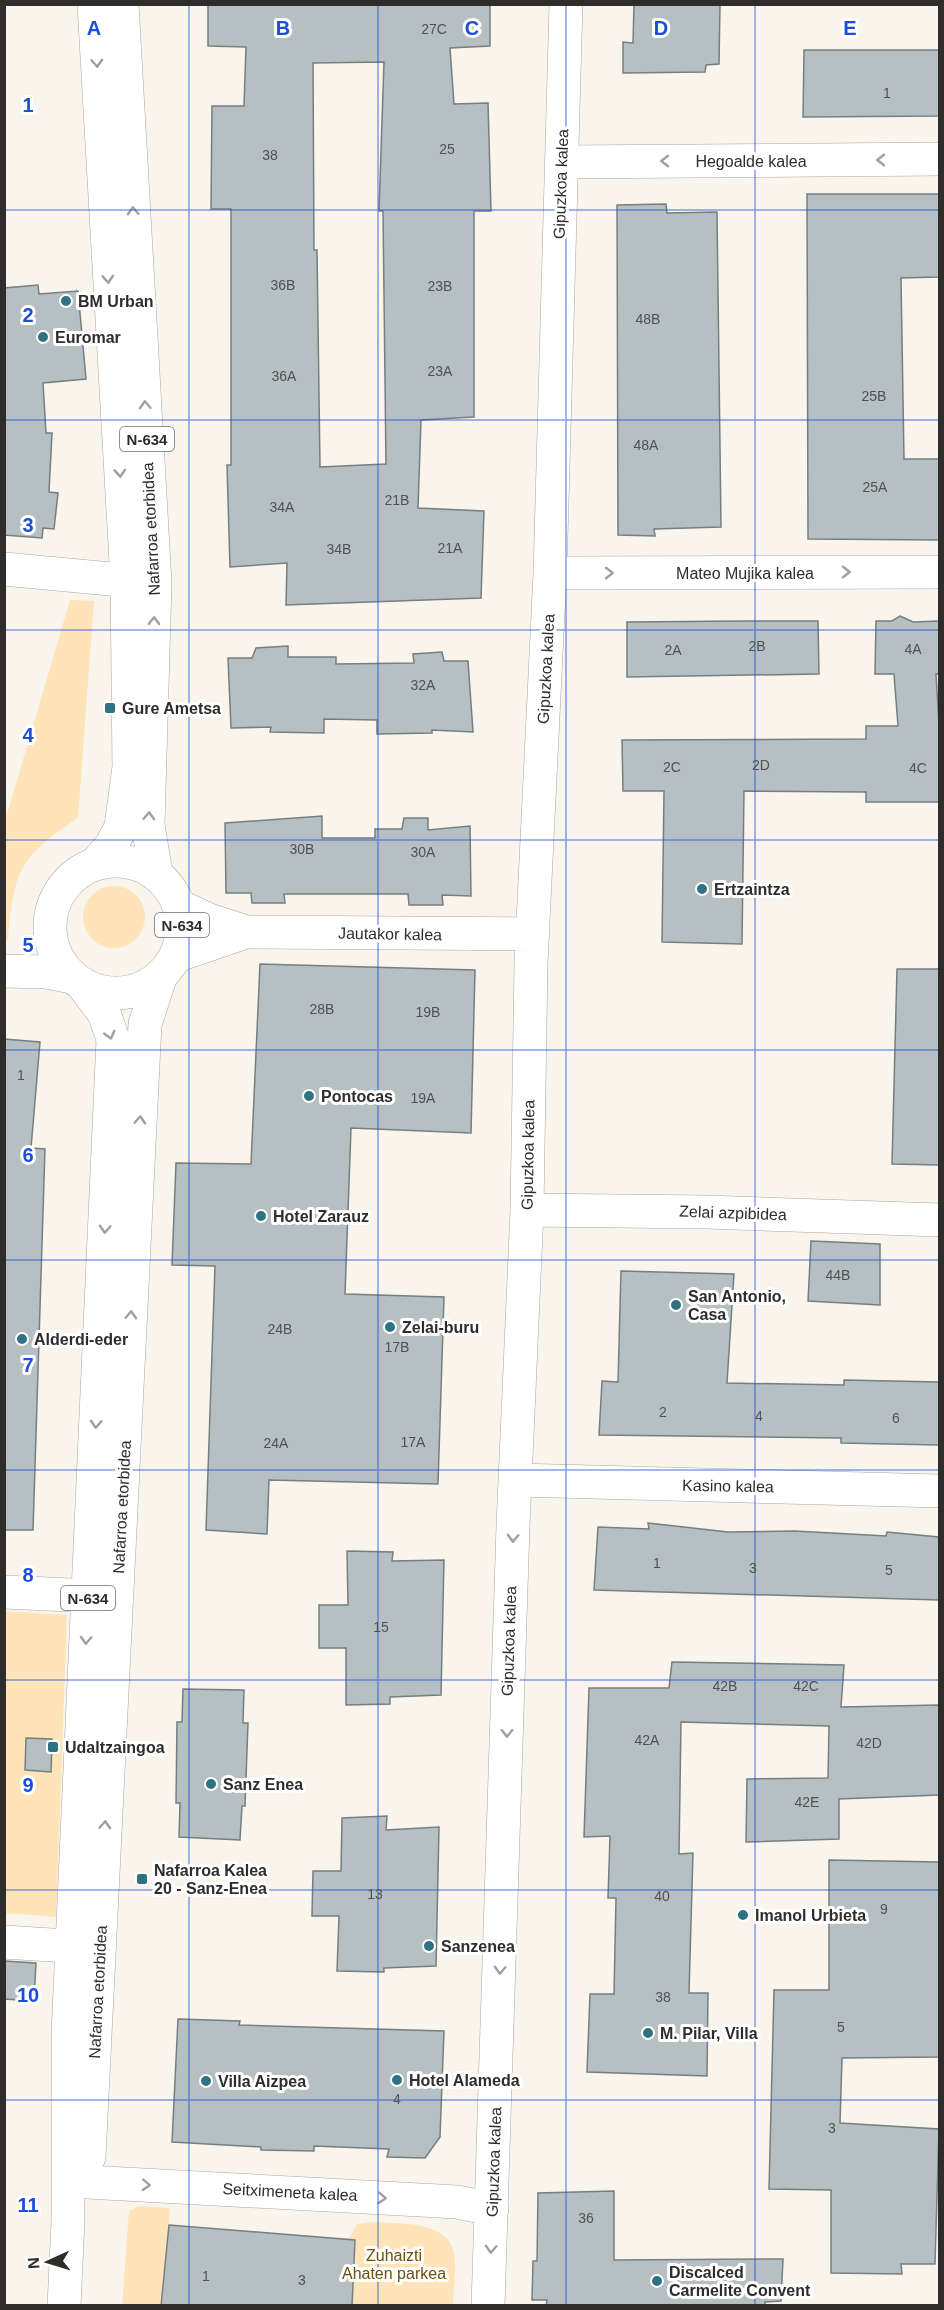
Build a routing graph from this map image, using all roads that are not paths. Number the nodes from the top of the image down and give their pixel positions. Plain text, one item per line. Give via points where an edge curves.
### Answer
1 (94, 4) edge
2 (122, 4) edge
3 (566, 4) edge
4 (939, 159) edge
5 (562, 162) junction
6 (4, 569) edge
7 (939, 572) edge
8 (550, 573) junction
9 (141, 582) junction
10 (95, 864) junction
11 (156, 874) junction
12 (179, 906) junction
13 (246, 932) junction
14 (533, 934) junction
15 (168, 967) junction
16 (4, 971) edge
17 (77, 981) junction
18 (527, 1210) junction
19 (939, 1220) edge
20 (517, 1480) junction
21 (939, 1491) edge
22 (4, 1592) edge
23 (103, 1596) junction
24 (4, 1942) edge
25 (87, 1947) junction
26 (69, 2035) junction
27 (87, 2182) junction
28 (492, 2209) junction
29 (68, 2221) junction
30 (64, 2306) edge
31 (488, 2306) edge

1 -> 9 main road, Nafarroa etorbidea / N-634
9 -> 2 main road, Nafarroa etorbidea / N-634
3 - 5 main road, Gipuzkoa kalea
4 -> 5 main road, Hegoalde kalea
5 - 8 main road, Gipuzkoa kalea
6 - 9 main road
8 -> 7 main road, Mateo Mujika kalea
8 - 14 main road, Gipuzkoa kalea
9 - 10 main road, Nafarroa etorbidea / N-634 via 129,767 121,827
11 -> 9 main road, Nafarroa etorbidea / N-634 via 148,825
10 - 11 main road, N-634 via 116,860 137,864
10 - 17 main road, N-634 via 75,875 60,892 51,914 51,937 58,958
11 - 12 main road, N-634 via 170,888
12 - 13 main road, Jautakor kalea
12 - 15 main road, N-634 via 182,931
13 - 14 main road, Jautakor kalea
13 - 15 main road, Jautakor kalea
14 - 18 main road, Gipuzkoa kalea
15 - 17 main road via 132,992 107,993
23 -> 15 main road, Nafarroa etorbidea / N-634 via 145,1024
16 - 17 main road via 46,972
17 -> 23 main road, Nafarroa etorbidea / N-634 via 104,1013 113,1039
18 - 19 main road, Zelai azpibidea
18 - 20 main road, Gipuzkoa kalea
20 - 21 main road, Kasino kalea
20 -> 28 main road, Gipuzkoa kalea
22 - 23 main road
23 - 25 main road, Nafarroa etorbidea / N-634
24 - 25 main road
25 - 26 main road, Nafarroa etorbidea / N-634
25 - 27 main road, Nafarroa etorbidea / N-634
26 - 27 main road, Nafarroa etorbidea via 81,2065 80,2157
26 - 29 main road, Nafarroa etorbidea / N-634
27 -> 28 main road, Seitximeneta kalea via 457,2202
27 - 29 main road, Nafarroa etorbidea / N-634
28 -> 31 main road, Gipuzkoa kalea
29 - 30 main road, Nafarroa etorbidea / N-634

